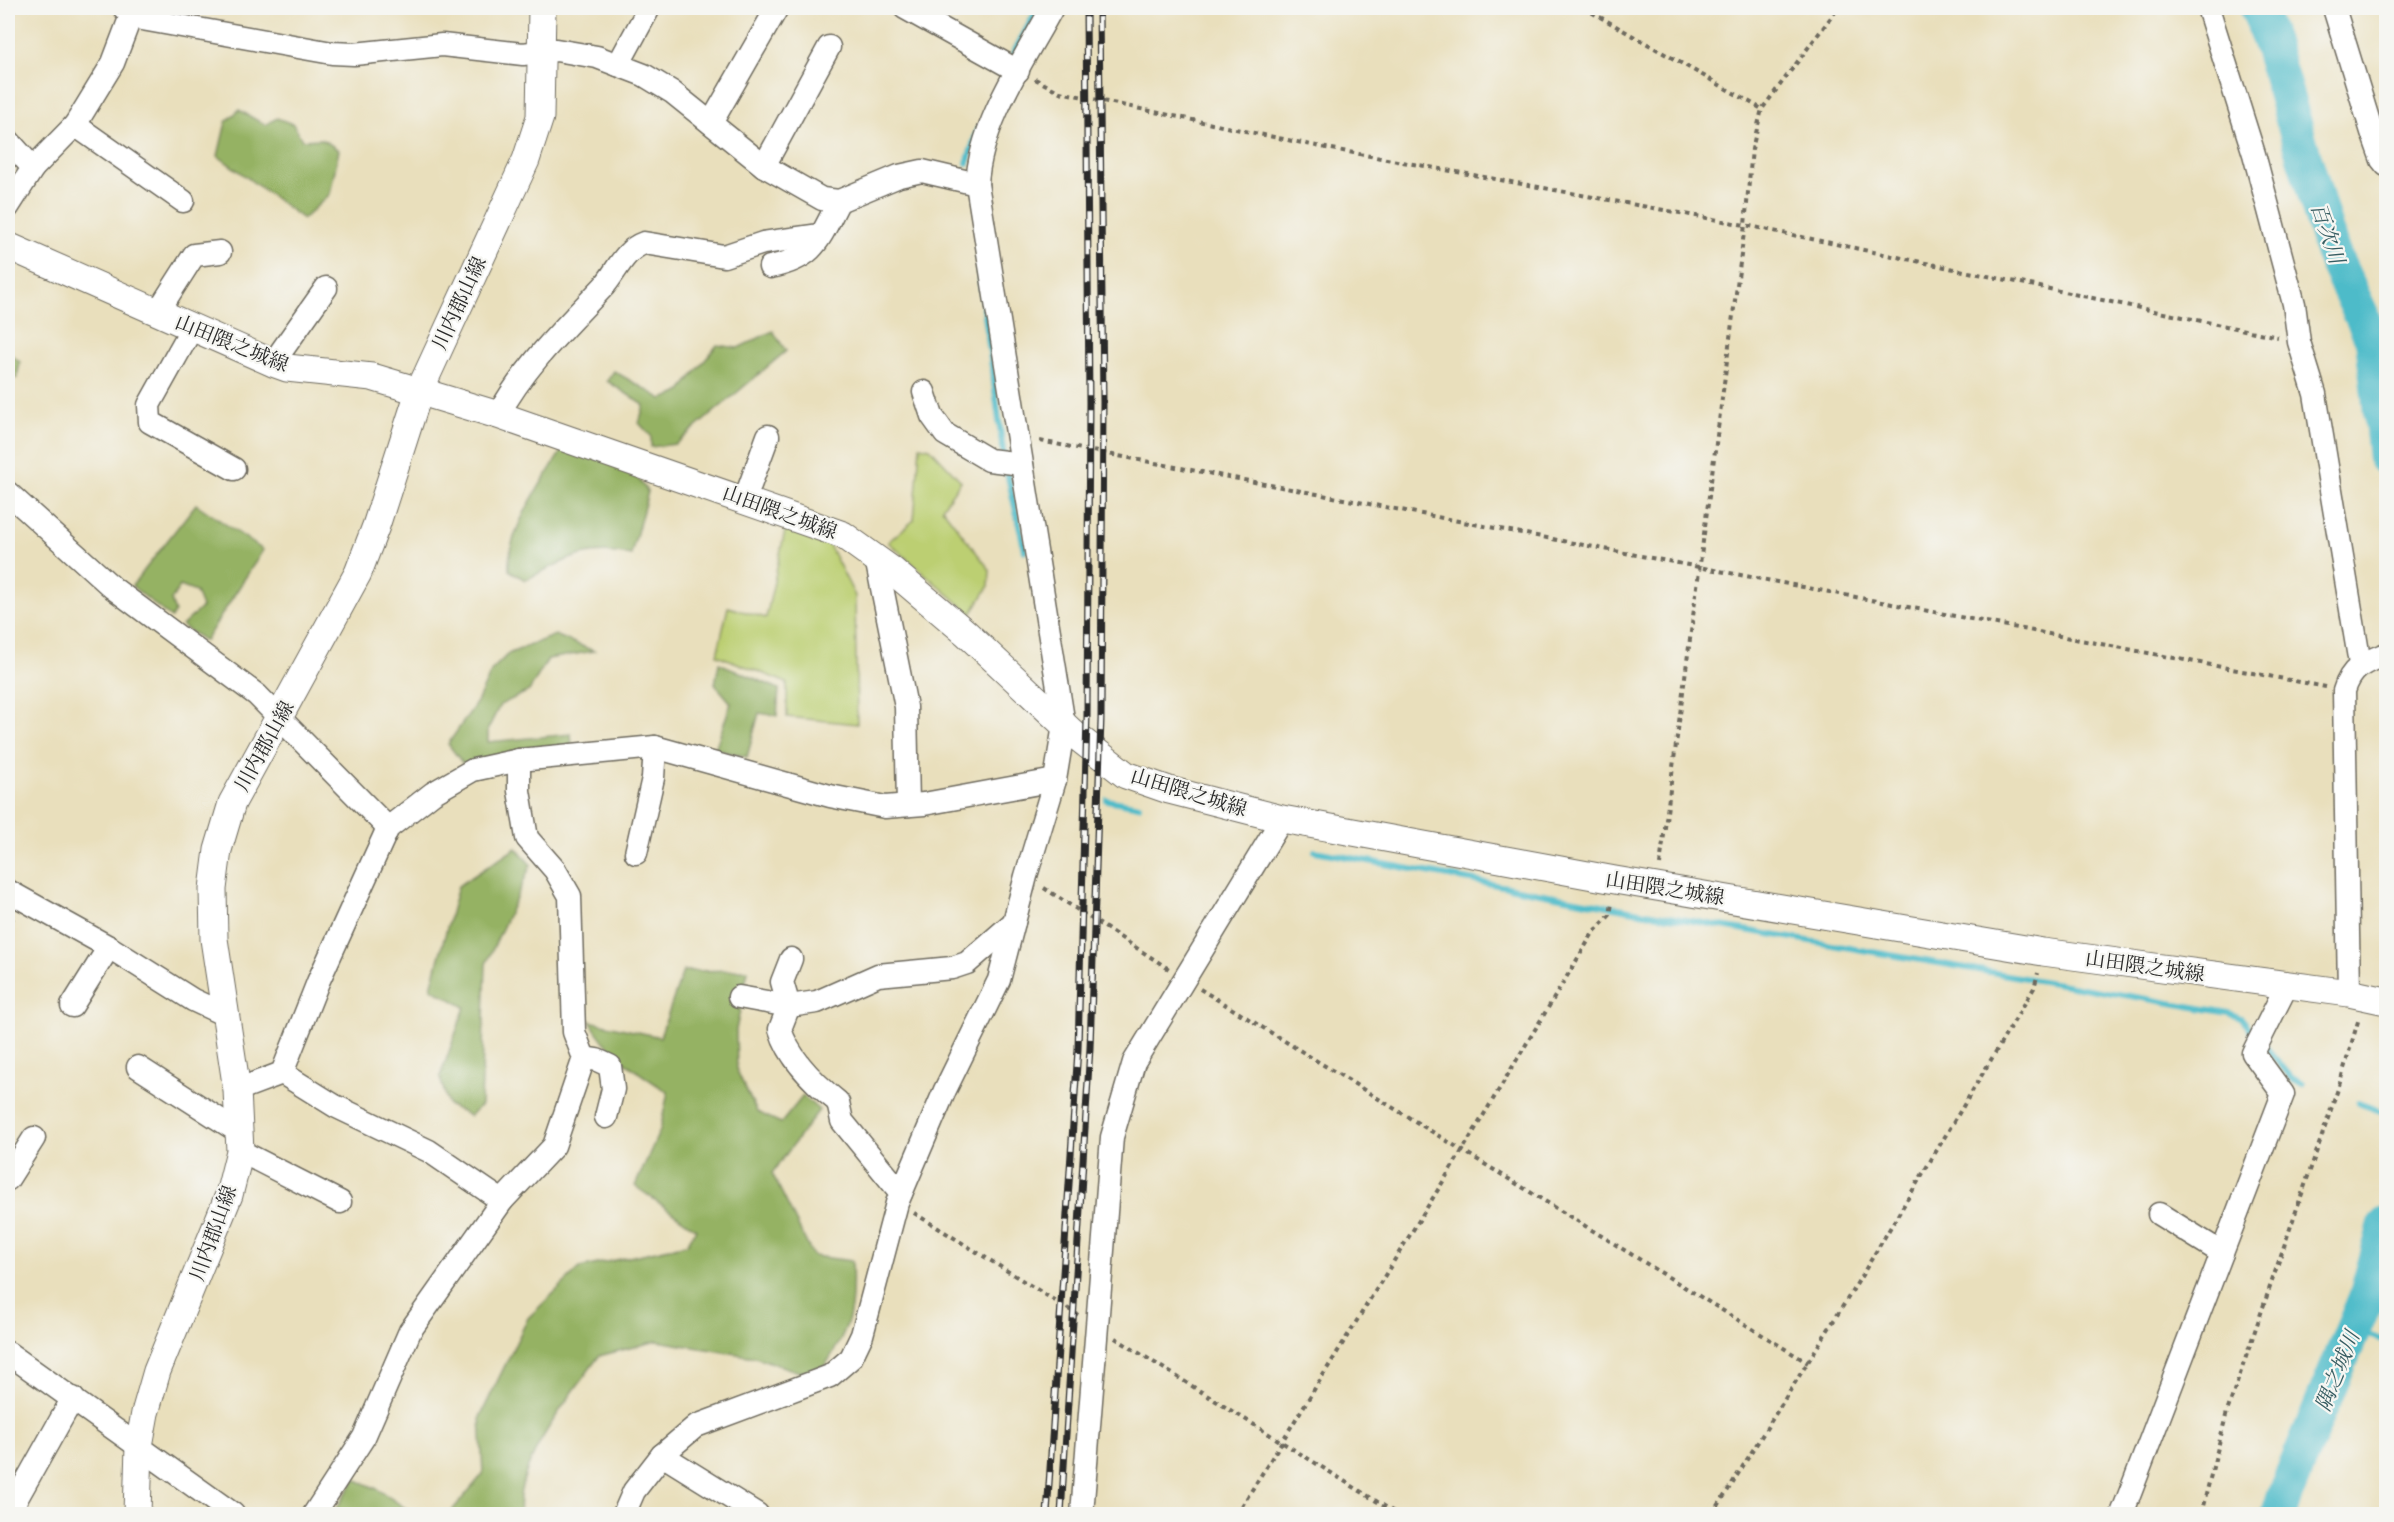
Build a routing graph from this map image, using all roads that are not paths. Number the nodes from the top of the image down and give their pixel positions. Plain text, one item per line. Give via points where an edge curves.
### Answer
1 (542, 8) edge
2 (648, 8) edge
3 (777, 8) edge
4 (905, 8) edge
5 (1052, 8) edge
6 (2208, 8) edge
7 (2334, 8) edge
8 (128, 10) edge
9 (829, 47) dead end
10 (540, 50) junction
11 (618, 65) junction
12 (1011, 67) junction
13 (711, 123) junction
14 (75, 125) junction
15 (8, 140) edge
16 (2386, 165) edge
17 (764, 166) junction
18 (33, 168) junction
19 (977, 183) junction
20 (183, 201) dead end
21 (838, 201) junction
22 (8, 207) edge
23 (820, 235) junction
24 (8, 246) edge
25 (219, 252) dead end
26 (770, 267) dead end
27 (326, 288) dead end
28 (158, 313) junction
29 (192, 328) junction
30 (273, 363) junction
31 (419, 392) junction
32 (924, 392) dead end
33 (498, 415) junction
34 (768, 436) dead end
35 (1010, 462) junction
36 (234, 469) dead end
37 (8, 493) edge
38 (745, 498) junction
39 (876, 558) junction
40 (2372, 659) edge
41 (279, 719) junction
42 (1064, 725) junction
43 (655, 747) junction
44 (519, 760) junction
45 (1055, 780) junction
46 (908, 805) junction
47 (1282, 819) junction
48 (388, 828) junction
49 (636, 853) dead end
50 (8, 891) edge
51 (1014, 922) junction
52 (109, 947) junction
53 (791, 959) dead end
54 (2287, 985) junction
55 (2369, 997) edge
56 (739, 998) dead end
57 (72, 1006) dead end
58 (789, 1006) junction
59 (225, 1015) junction
60 (584, 1058) junction
61 (138, 1067) dead end
62 (282, 1073) junction
63 (237, 1090) junction
64 (606, 1117) dead end
65 (34, 1138) dead end
66 (239, 1141) junction
67 (8, 1179) edge
68 (899, 1198) junction
69 (501, 1201) junction
70 (340, 1202) dead end
71 (2159, 1214) dead end
72 (2222, 1253) junction
73 (8, 1353) edge
74 (73, 1398) junction
75 (139, 1446) junction
76 (662, 1455) junction
77 (8, 1514) edge
78 (137, 1515) edge
79 (233, 1515) edge
80 (314, 1515) edge
81 (624, 1515) edge
82 (757, 1515) edge
83 (1082, 1515) edge
84 (2122, 1515) edge

1 - 10 main road, 川内郡山線
2 - 11 street
3 - 13 street
4 - 12 street
5 - 12 street
6 - 40 street via 2294,304 2299,342 2315,394
7 - 16 street
8 - 10 street via 142,19 343,54 442,45 523,54
8 - 14 street via 113,63
9 - 17 street
10 - 11 street via 566,51
10 - 31 main road, 川内郡山線 via 542,93 534,139
11 - 13 street via 663,86
12 - 19 street via 978,161
13 - 17 street
14 - 18 street
14 - 20 street
15 - 18 street
17 - 21 street via 822,199
18 - 22 street
19 - 21 street via 922,171 899,176
19 - 35 street via 1018,437
21 - 23 street
23 - 26 street via 807,255 789,264
23 - 33 street via 763,243 724,256 644,243 633,247 606,284 545,346
24 - 28 main road, 山田隈之城線
25 - 28 street via 194,255
27 - 30 street
28 - 29 main road, 山田隈之城線
29 - 30 main road, 山田隈之城線
29 - 36 street via 149,405 150,422
30 - 31 main road, 山田隈之城線 via 286,368 372,377
31 - 33 main road, 山田隈之城線
31 - 41 main road, 川内郡山線 via 358,573
32 - 35 street via 932,416 945,434 989,460
33 - 38 main road, 山田隈之城線
34 - 38 street
35 - 42 street
37 - 41 street via 113,588 257,695
38 - 39 main road, 山田隈之城線 via 843,535
39 - 42 main road, 山田隈之城線 via 966,633
39 - 46 street via 906,707
40 - 55 street via 2352,672 2344,691
41 - 48 street
41 - 59 main road, 川内郡山線 via 232,802 218,850 213,889 214,939
42 - 45 street
42 - 47 main road, 山田隈之城線 via 1126,775
43 - 44 street
43 - 46 street via 830,796 885,807
43 - 49 street via 653,778
44 - 48 street via 473,770 433,793
44 - 60 street via 519,791 527,838 555,870 570,896 574,1032
45 - 46 street
45 - 51 street
47 - 54 main road, 山田隈之城線 via 2043,952
47 - 83 street via 1134,1062 1114,1128
48 - 62 street via 318,982
50 - 52 street
51 - 58 street via 967,963 878,975 817,1002
51 - 68 street via 999,980 945,1090
52 - 57 street
52 - 59 street
53 - 58 street via 782,982
54 - 55 main road, 山田隈之城線
54 - 72 street via 2253,1053 2283,1094
56 - 58 street
58 - 68 street via 780,1029 783,1039 812,1082 838,1102 842,1121
59 - 63 main road, 川内郡山線
60 - 64 street via 610,1066 613,1089
60 - 69 street via 554,1146
61 - 66 street
62 - 63 street
62 - 69 street via 335,1106 429,1151
63 - 66 main road, 川内郡山線
65 - 67 street
66 - 70 street
66 - 75 main road, 川内郡山線 via 226,1205 157,1371
68 - 76 street via 862,1335 851,1358 830,1377 696,1426
69 - 80 street via 410,1331 364,1437
71 - 72 street
72 - 84 street
73 - 74 street
74 - 75 street
74 - 77 street
75 - 78 main road, 川内郡山線
75 - 79 street
76 - 81 street via 634,1491
76 - 82 street

